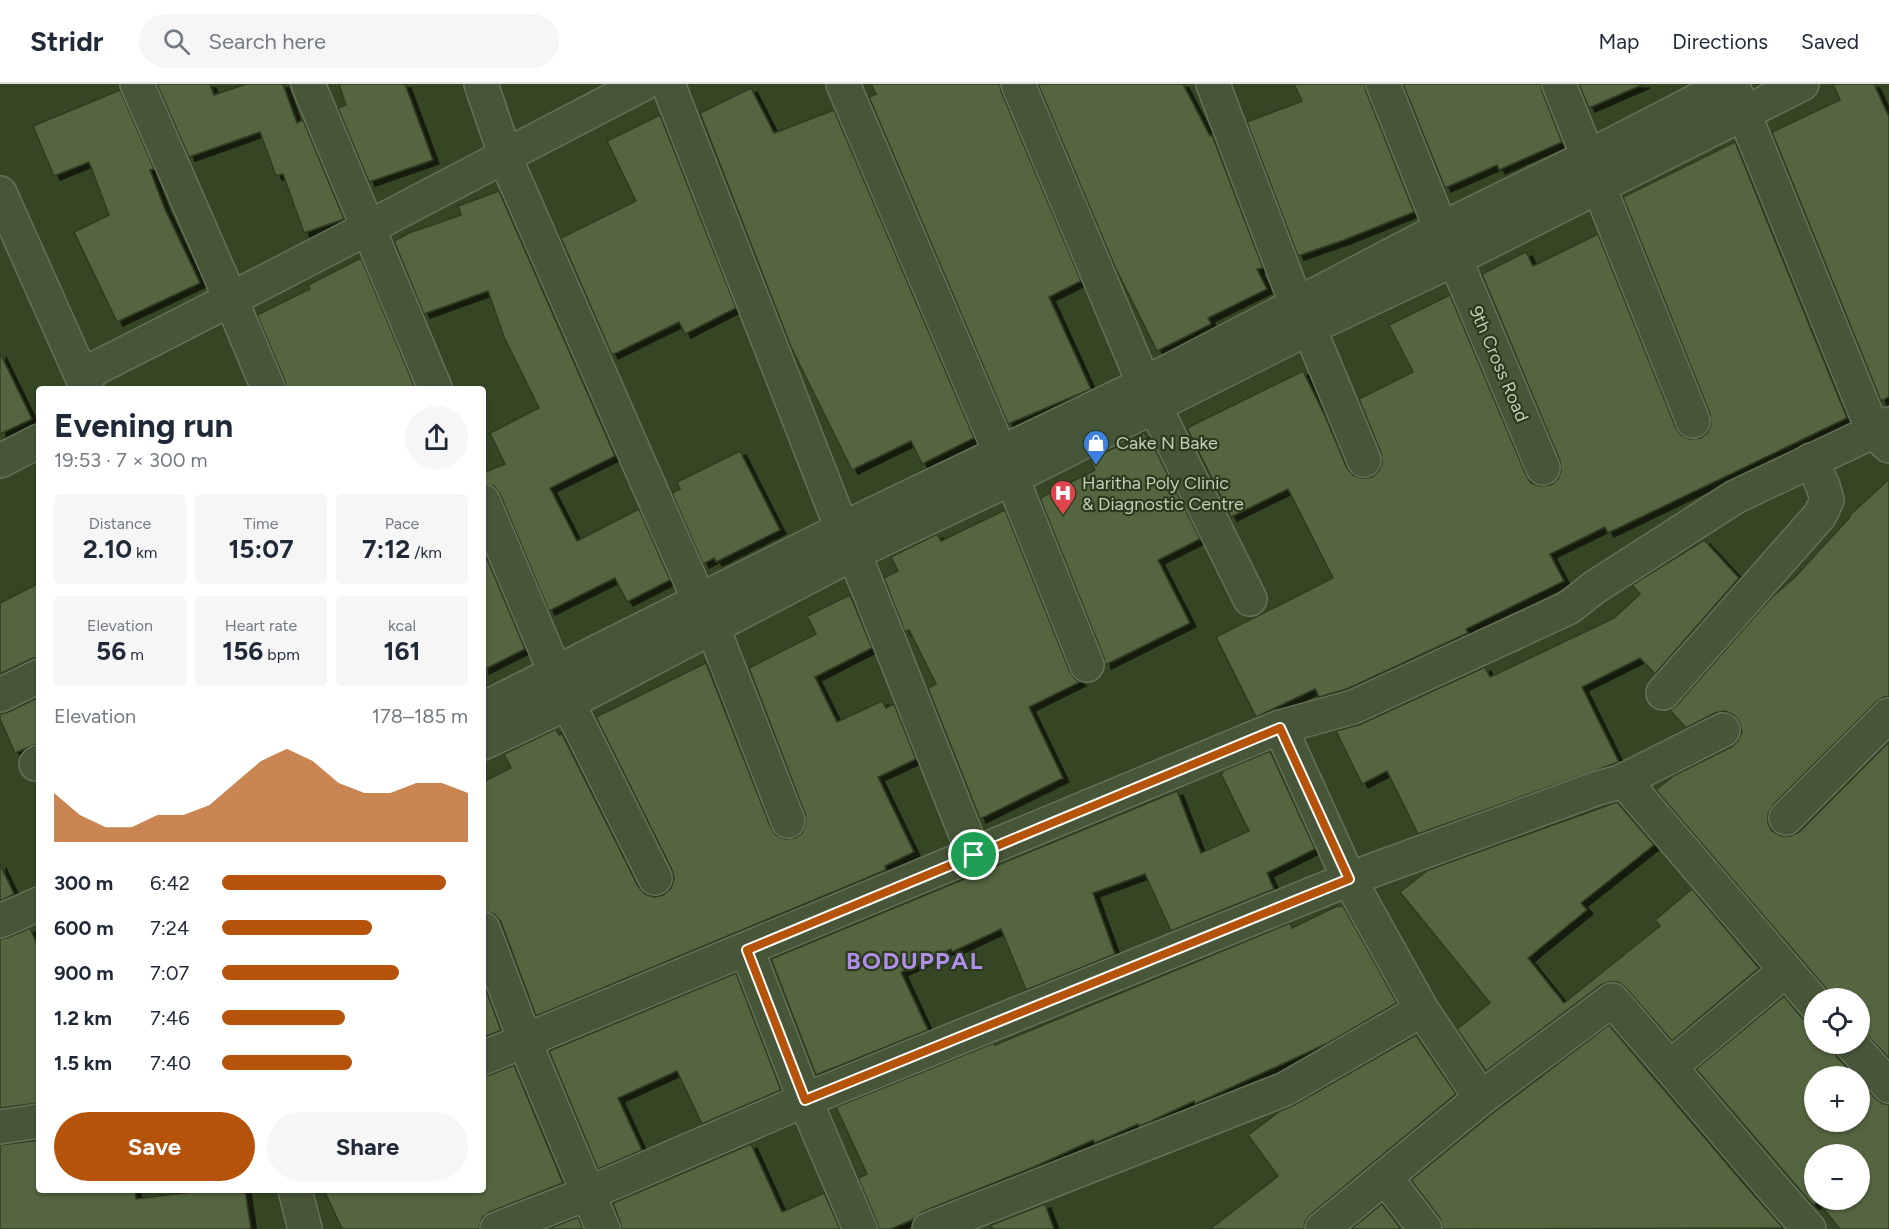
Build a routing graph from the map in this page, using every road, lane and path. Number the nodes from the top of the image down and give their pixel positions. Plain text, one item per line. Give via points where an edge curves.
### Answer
1 (137, 84) edge
2 (308, 84) edge
3 (481, 84) edge
4 (643, 84) edge
5 (668, 84) edge
6 (843, 84) edge
7 (1018, 84) edge
8 (1213, 84) edge
9 (1383, 84) edge
10 (1559, 84) edge
11 (1802, 84) edge
12 (1735, 93) edge
13 (506, 155) junction
14 (1588, 157) junction
15 (1599, 187) junction
16 (0, 193) edge
17 (367, 227) junction
18 (1441, 229) junction
19 (1455, 260) junction
20 (231, 300) junction
21 (1302, 316) junction
22 (84, 382) edge
23 (267, 386) edge
24 (434, 386) edge
25 (1149, 396) junction
26 (1693, 421) dead end
27 (1884, 434) edge
28 (36, 442) edge
29 (0, 460) edge
30 (1364, 460) dead end
31 (1811, 460) junction
32 (1006, 465) junction
33 (1543, 468) dead end
34 (486, 508) edge
35 (848, 541) junction
36 (1250, 600) dead end
37 (706, 614) junction
38 (1087, 665) dead end
39 (555, 672) junction
40 (36, 677) edge
41 (1663, 693) dead end
42 (0, 695) edge
43 (568, 703) junction
44 (486, 707) edge
45 (1889, 715) edge
46 (1280, 728) junction
47 (1723, 730) dead end
48 (486, 741) edge
49 (1620, 782) junction
50 (1786, 818) dead end
51 (788, 821) dead end
52 (974, 855) junction
53 (655, 878) dead end
54 (1349, 879) junction
55 (36, 905) edge
56 (0, 921) edge
57 (486, 937) edge
58 (747, 950) junction
59 (1785, 971) junction
60 (1804, 992) edge
61 (1422, 1010) junction
62 (526, 1041) junction
63 (1860, 1054) edge
64 (486, 1057) edge
65 (1671, 1066) junction
66 (1889, 1086) edge
67 (1481, 1098) junction
68 (805, 1100) junction
69 (36, 1121) edge
70 (0, 1126) edge
71 (1385, 1177) junction
72 (296, 1193) edge
73 (589, 1193) junction
74 (305, 1229) edge
75 (496, 1229) edge
76 (603, 1229) edge
77 (860, 1229) edge
78 (929, 1229) edge
79 (1322, 1229) edge
80 (1425, 1229) edge
81 (1809, 1229) edge

1 - 20 street
2 - 17 street
3 - 13 street
4 - 13 street
5 - 35 street
6 - 32 street
7 - 25 street
8 - 21 street
9 - 18 street
10 - 14 street
11 - 12 street
12 - 14 street
12 - 15 street
12 - 27 street
13 - 17 street
13 - 37 street
14 - 18 street
15 - 19 street
15 - 26 street
16 - 22 street
17 - 20 street
17 - 24 street
18 - 21 street
19 - 21 street
19 - 33 street, 9th Cross Road
20 - 22 street
20 - 23 street
21 - 25 street
21 - 30 street
25 - 32 street
25 - 36 street
27 - 31 street
28 - 29 street
31 - 41 street via 1827,500 1820,515
31 - 46 street via 1735,497 1568,608 1353,707
32 - 35 street
32 - 38 street
34 - 39 street
35 - 37 street
35 - 52 street
37 - 39 street
37 - 43 street
37 - 51 street
39 - 44 street
40 - 42 street
43 - 48 street
43 - 53 street
45 - 50 street
46 - 52 street
46 - 54 street
47 - 49 street
49 - 54 street
49 - 59 street via 1624,782
52 - 58 street
54 - 61 street
54 - 68 street
55 - 56 street
57 - 62 street
58 - 62 street
58 - 68 street
59 - 60 street
59 - 65 street
61 - 67 street
61 - 78 street via 1285,1089
62 - 64 street
62 - 73 street
63 - 66 street
65 - 67 street via 1612,1000
65 - 81 street
67 - 71 street
68 - 73 street
68 - 77 street
69 - 70 street
71 - 79 street
71 - 80 street
72 - 74 street
73 - 75 street
73 - 76 street

